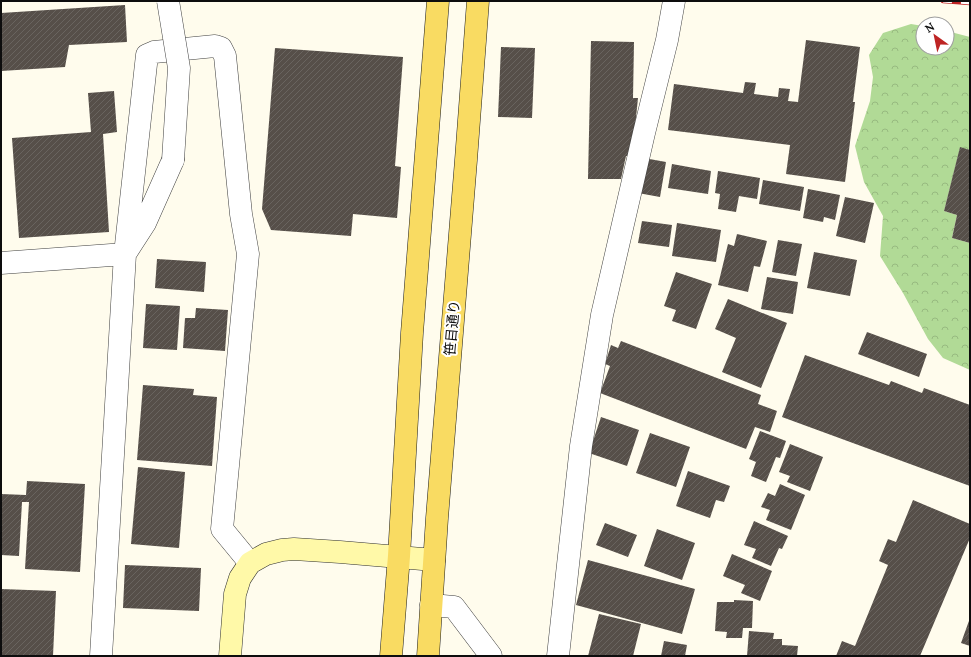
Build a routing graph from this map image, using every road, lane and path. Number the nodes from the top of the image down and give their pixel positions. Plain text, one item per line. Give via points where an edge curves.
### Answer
1 (168, 1) edge
2 (438, 1) edge
3 (478, 1) edge
4 (674, 1) edge
5 (126, 254) junction
6 (1, 262) edge
7 (399, 556) junction
8 (434, 560) junction
9 (250, 563) junction
10 (431, 606) junction
11 (101, 656) edge
12 (230, 656) edge
13 (391, 656) edge
14 (428, 656) edge
15 (491, 656) edge
16 (558, 656) edge

1 - 5 street, bridge via 179,68 173,160 145,223
2 - 7 main road via 412,333
3 - 8 main road, 笹目通り
4 - 16 street via 602,315 581,446
5 - 6 street
5 - 9 street via 147,55 154,52 215,46 221,48 225,56 241,214 248,254 222,529
5 - 11 street
7 - 8 street
7 - 9 street via 282,550 266,554
7 - 13 main road
8 - 10 main road, 笹目通り
9 - 12 street via 240,578 235,594
10 - 14 main road, 笹目通り
10 - 15 street via 454,607

